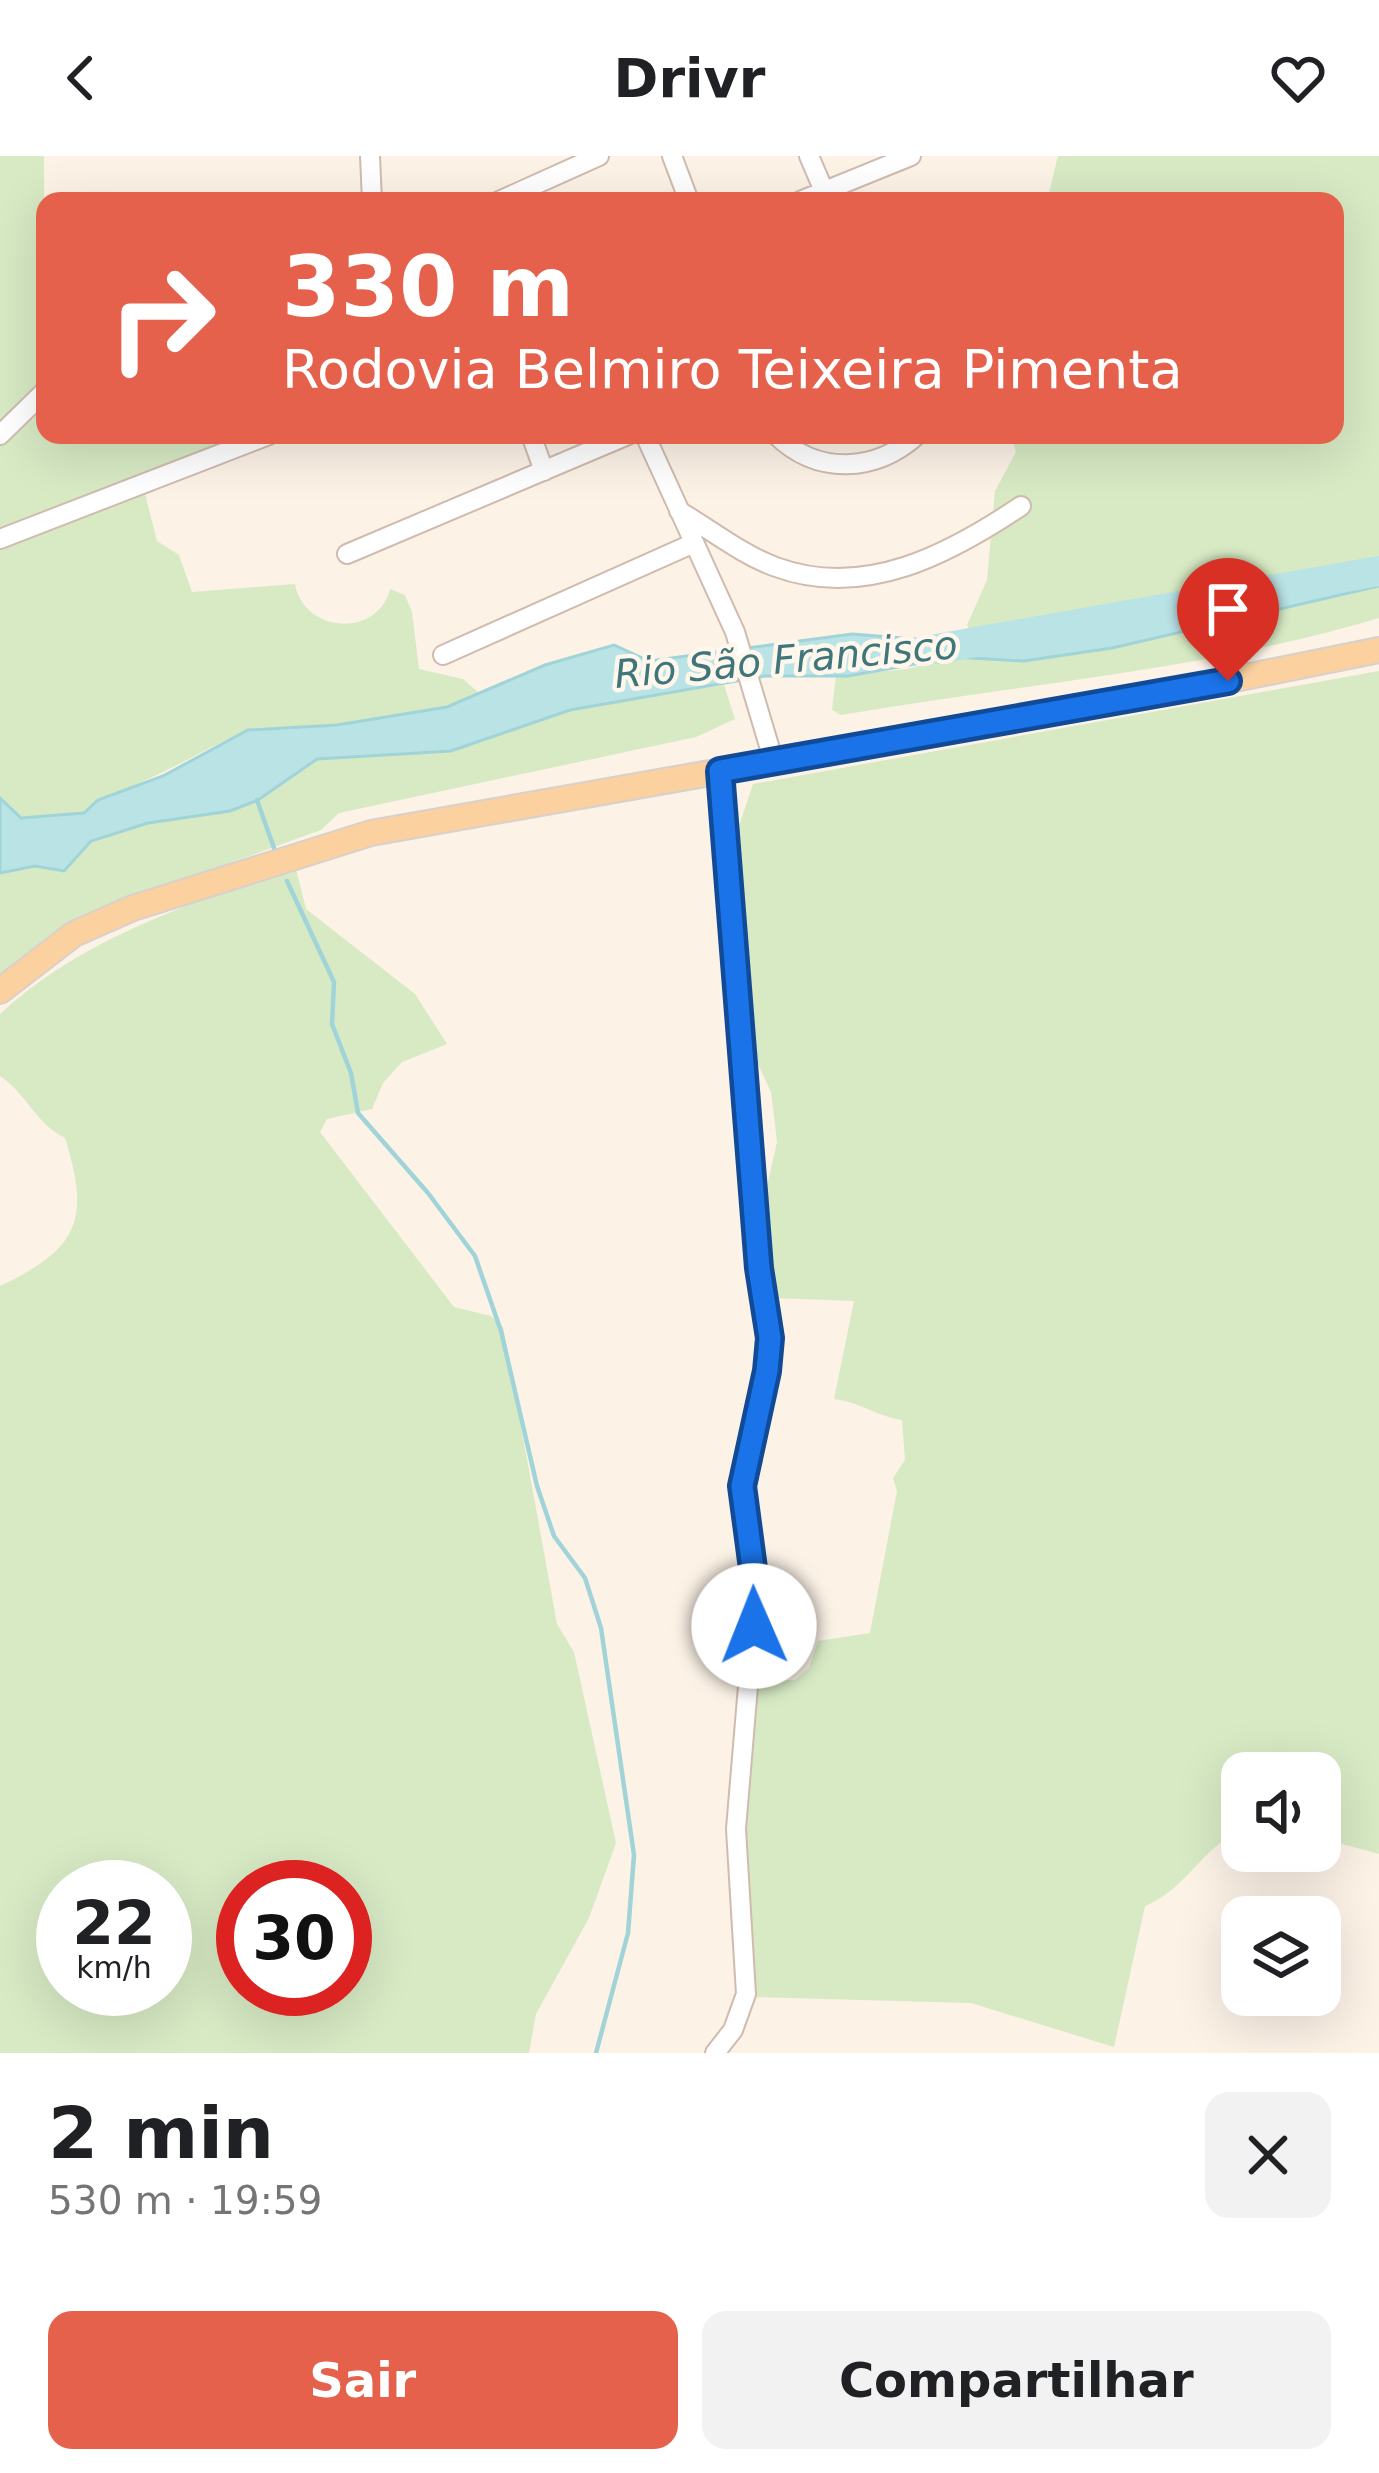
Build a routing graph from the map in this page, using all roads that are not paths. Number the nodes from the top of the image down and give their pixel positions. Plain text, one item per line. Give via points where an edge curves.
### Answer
1 (370, 156) edge
2 (599, 156) edge
3 (672, 156) edge
4 (809, 156) edge
5 (911, 156) edge
6 (824, 191) joint
7 (372, 192) edge
8 (538, 192) edge
9 (686, 192) edge
10 (36, 400) edge
11 (0, 435) edge
12 (246, 444) edge
13 (534, 444) edge
14 (607, 444) edge
15 (649, 444) edge
16 (792, 444) edge
17 (907, 444) edge
18 (544, 471) junction
19 (1021, 506) dead end
20 (679, 511) junction
21 (0, 539) edge
22 (694, 543) junction
23 (346, 554) dead end
24 (1379, 650) edge
25 (443, 655) dead end
26 (773, 760) junction
27 (720, 771) junction
28 (0, 992) edge
29 (715, 2053) edge

1 - 7 street
2 - 8 street
3 - 9 street
4 - 6 street
5 - 6 street
10 - 11 street
12 - 21 street
13 - 18 street
14 - 18 street
15 - 20 street
16 - 17 street via 816,458 860,465 893,457
18 - 23 street
19 - 20 street via 922,565 869,574 777,568
20 - 22 street
22 - 25 street
22 - 26 street via 735,632
24 - 26 main road
26 - 27 main road
27 - 28 main road via 371,833 114,916 74,934
27 - 29 street via 770,1338 742,1486 756,1591 736,1829 746,1994 734,2030

